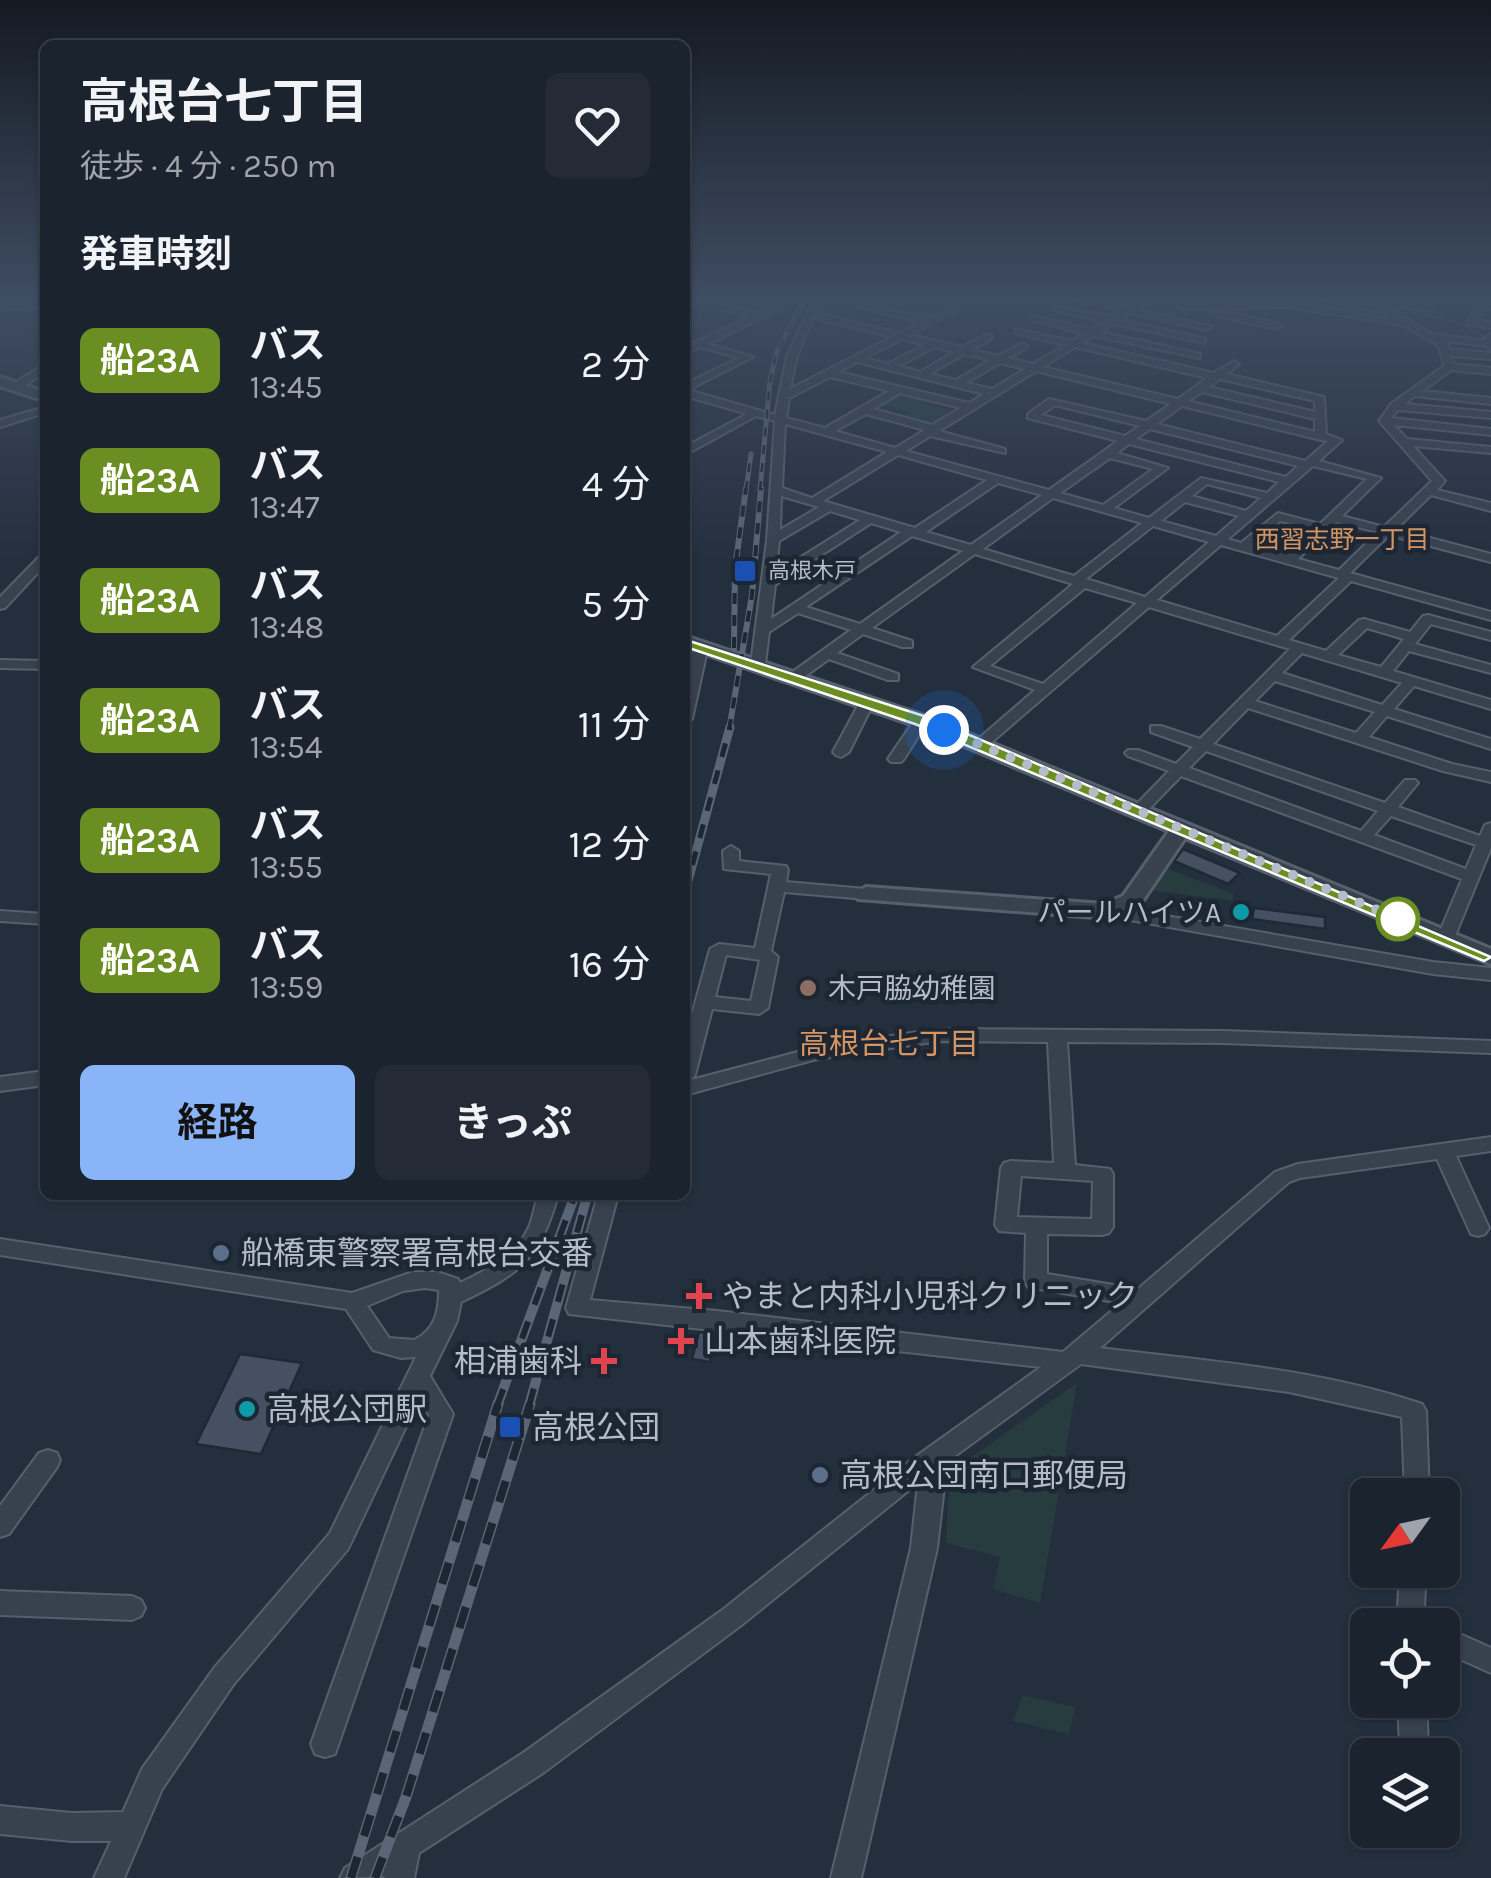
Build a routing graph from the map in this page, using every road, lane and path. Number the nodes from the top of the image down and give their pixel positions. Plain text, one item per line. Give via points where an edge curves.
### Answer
1 (785, 387) edge
2 (803, 387) edge
3 (885, 387) edge
4 (969, 387) edge
5 (1004, 387) edge
6 (1113, 387) edge
7 (1150, 387) edge
8 (1267, 387) edge
9 (1421, 387) edge
10 (1200, 388) joint
11 (900, 390) junction
12 (690, 392) edge
13 (994, 393) junction
14 (1140, 393) junction
15 (1412, 393) junction
16 (783, 397) junction
17 (1491, 401) edge
18 (1180, 403) junction
19 (1395, 406) junction
20 (971, 407) junction
21 (865, 410) junction
22 (751, 411) junction
23 (40, 412) edge
24 (1491, 415) edge
25 (1321, 417) junction
26 (778, 419) junction
27 (1384, 421) junction
28 (0, 424) edge
29 (840, 424) junction
30 (1148, 425) junction
31 (932, 430) junction
32 (826, 432) junction
33 (1491, 432) edge
34 (1322, 437) junction
35 (1127, 440) junction
36 (1402, 442) junction
37 (912, 443) junction
38 (690, 449) edge
39 (1491, 450) edge
40 (1000, 451) dead end
41 (898, 452) junction
42 (1108, 454) junction
43 (1309, 463) junction
44 (997, 479) junction
45 (1288, 481) junction
46 (774, 490) junction
47 (1428, 492) junction
48 (1051, 494) junction
49 (1182, 497) junction
50 (1270, 497) junction
51 (820, 504) junction
52 (1491, 508) edge
53 (1106, 509) junction
54 (1248, 515) junction
55 (1334, 517) junction
56 (869, 519) junction
57 (1152, 522) junction
58 (1322, 528) junction
59 (1386, 530) junction
60 (913, 532) junction
61 (773, 539) junction
62 (1219, 541) junction
63 (1244, 548) junction
64 (973, 550) junction
65 (1490, 557) edge
66 (1289, 560) junction
67 (40, 563) edge
68 (1345, 576) junction
69 (1080, 582) junction
70 (768, 584) junction
71 (1146, 602) junction
72 (0, 605) edge
73 (796, 608) junction
74 (1491, 616) edge
75 (862, 629) junction
76 (763, 630) junction
77 (1491, 636) edge
78 (1408, 641) junction
79 (1279, 642) junction
80 (693, 644) edge
81 (906, 644) dead end
82 (1299, 648) junction
83 (827, 654) junction
84 (1328, 657) junction
85 (0, 664) edge
86 (758, 664) junction
87 (40, 665) edge
88 (1491, 669) edge
89 (690, 672) edge
90 (1382, 674) junction
91 (1272, 675) junction
92 (796, 676) junction
93 (893, 677) dead end
94 (1410, 682) junction
95 (1045, 689) junction
96 (868, 700) junction
97 (1245, 702) junction
98 (1491, 705) edge
99 (1386, 710) junction
100 (921, 720) junction
101 (1156, 730) dead end
102 (1359, 740) junction
103 (981, 744) junction
104 (1491, 744) edge
105 (1203, 746) junction
106 (841, 752) dead end
107 (1133, 753) dead end
108 (896, 759) dead end
109 (1178, 770) junction
110 (1491, 777) edge
111 (1410, 783) dead end
112 (1141, 808) junction
113 (1388, 809) junction
114 (1181, 828) junction
115 (1488, 836) edge
116 (1364, 837) junction
117 (731, 851) dead end
118 (1472, 880) junction
119 (778, 886) junction
120 (1491, 892) edge
121 (866, 894) joint
122 (1108, 911) junction
123 (0, 916) edge
124 (40, 919) edge
125 (1446, 939) junction
126 (762, 954) junction
127 (1491, 957) edge
128 (1491, 974) edge
129 (706, 1002) junction
130 (1058, 1034) junction
131 (1491, 1048) edge
132 (690, 1058) edge
133 (40, 1079) edge
134 (0, 1084) edge
135 (690, 1087) edge
136 (1491, 1144) edge
137 (1444, 1152) junction
138 (1065, 1170) junction
139 (546, 1200) edge
140 (607, 1200) edge
141 (1038, 1225) junction
142 (1478, 1228) dead end
143 (0, 1247) edge
144 (450, 1291) junction
145 (364, 1298) junction
146 (1144, 1298) junction
147 (434, 1344) junction
148 (1071, 1357) junction
149 (419, 1378) junction
150 (48, 1460) dead end
151 (924, 1466) junction
152 (1416, 1478) edge
153 (0, 1526) edge
154 (0, 1603) edge
155 (132, 1608) dead end
156 (1460, 1646) edge
157 (1491, 1661) edge
158 (326, 1744) dead end
159 (0, 1820) edge
160 (133, 1826) junction
161 (406, 1848) junction
162 (109, 1878) edge
163 (355, 1878) edge
164 (399, 1878) edge
165 (846, 1878) edge

1 - 16 street
2 - 16 street
3 - 11 street
4 - 13 street
5 - 13 street
6 - 14 street
7 - 14 street
8 - 25 street via 1320,398
9 - 15 street
10 - 18 street
10 - 25 street
11 - 20 street
11 - 21 street
12 - 22 street
13 - 20 street
14 - 18 street
15 - 17 street
15 - 19 street
16 - 26 street
18 - 30 street
18 - 34 street
19 - 24 street
19 - 27 street
20 - 31 street
21 - 29 street
21 - 31 street
22 - 26 street
22 - 38 street
23 - 28 street
25 - 34 street
26 - 32 street
26 - 46 street
27 - 33 street
27 - 36 street
29 - 32 street
29 - 37 street
30 - 35 street
30 - 35 street via 1053,402 1032,416
30 - 43 street
31 - 37 street
31 - 40 street
32 - 41 street
34 - 43 street via 1336,440
35 - 42 street
35 - 45 street
36 - 39 street
36 - 47 street via 1438,481
37 - 41 street
41 - 44 street
41 - 51 street
42 - 48 street
42 - 53 street via 1162,468
43 - 45 street
43 - 55 street via 1375,478
44 - 48 street
44 - 60 street
45 - 50 street
46 - 51 street
46 - 61 street
47 - 52 street
47 - 59 street
48 - 53 street
48 - 64 street
49 - 50 street via 1205,480
49 - 54 street
49 - 57 street
50 - 54 street
51 - 56 street
51 - 61 street
53 - 57 street
54 - 62 street
55 - 58 street
55 - 59 street
56 - 60 street
56 - 70 street
57 - 62 street
57 - 69 street
58 - 63 street via 1278,516
58 - 66 street
59 - 65 street
59 - 68 street
60 - 64 street
60 - 73 street
61 - 70 street
62 - 63 street
62 - 71 street
63 - 66 street
64 - 69 street
64 - 75 street
66 - 68 street
67 - 72 street
68 - 74 street
68 - 79 street
69 - 71 street
69 - 95 street via 980,667
70 - 76 street
71 - 79 street
71 - 95 street
73 - 75 street
73 - 76 street
75 - 81 street
75 - 83 street
76 - 86 street
77 - 78 street via 1428,619
78 - 84 street via 1364,623
78 - 88 street
78 - 90 street
79 - 82 street
80 - 86 street
80 - 89 street
82 - 84 street
82 - 91 street
83 - 92 street
83 - 93 street
84 - 90 street
85 - 87 street
86 - 92 street
90 - 94 street
91 - 97 street
91 - 99 street
92 - 96 street
94 - 98 street
94 - 99 street
95 - 103 street
96 - 100 street
96 - 106 street
97 - 102 street
97 - 105 street
99 - 102 street
99 - 104 street
100 - 103 street
100 - 108 street
101 - 105 street
102 - 110 street
103 - 112 street
105 - 109 street
105 - 113 street
107 - 109 street
109 - 112 street
109 - 116 street
111 - 113 street
112 - 114 street
113 - 115 street
113 - 116 street
114 - 122 street via 1131,902
114 - 125 street
115 - 118 street
116 - 118 street
117 - 119 street via 730,865 780,870
118 - 120 street
118 - 125 street
119 - 121 street
119 - 126 street
121 - 122 street
122 - 128 street
123 - 124 street
125 - 127 street
126 - 129 street via 719,949
126 - 129 street via 770,957 759,1008
129 - 132 street
130 - 131 street
130 - 135 street via 956,1034 863,1044
130 - 138 street
133 - 134 street
136 - 137 street
137 - 142 street
137 - 146 street via 1282,1177
138 - 141 street via 1011,1168 1006,1225
138 - 141 street via 1103,1174 1102,1226
139 - 144 street via 536,1234 514,1258
140 - 148 street via 577,1308
141 - 146 street via 1036,1281
143 - 145 street
144 - 145 street via 434,1278 405,1280
144 - 147 street
145 - 147 street via 368,1322 384,1346 412,1350
146 - 148 street
147 - 149 street
148 - 151 street
148 - 152 street via 1299,1385 1414,1412
149 - 158 street via 441,1414
149 - 160 street via 339,1540 224,1676 152,1779
150 - 153 street
151 - 161 street via 730,1619
151 - 165 street via 932,1487 925,1542
154 - 155 street
156 - 157 street
159 - 160 street
160 - 162 street
161 - 163 street
161 - 164 street

